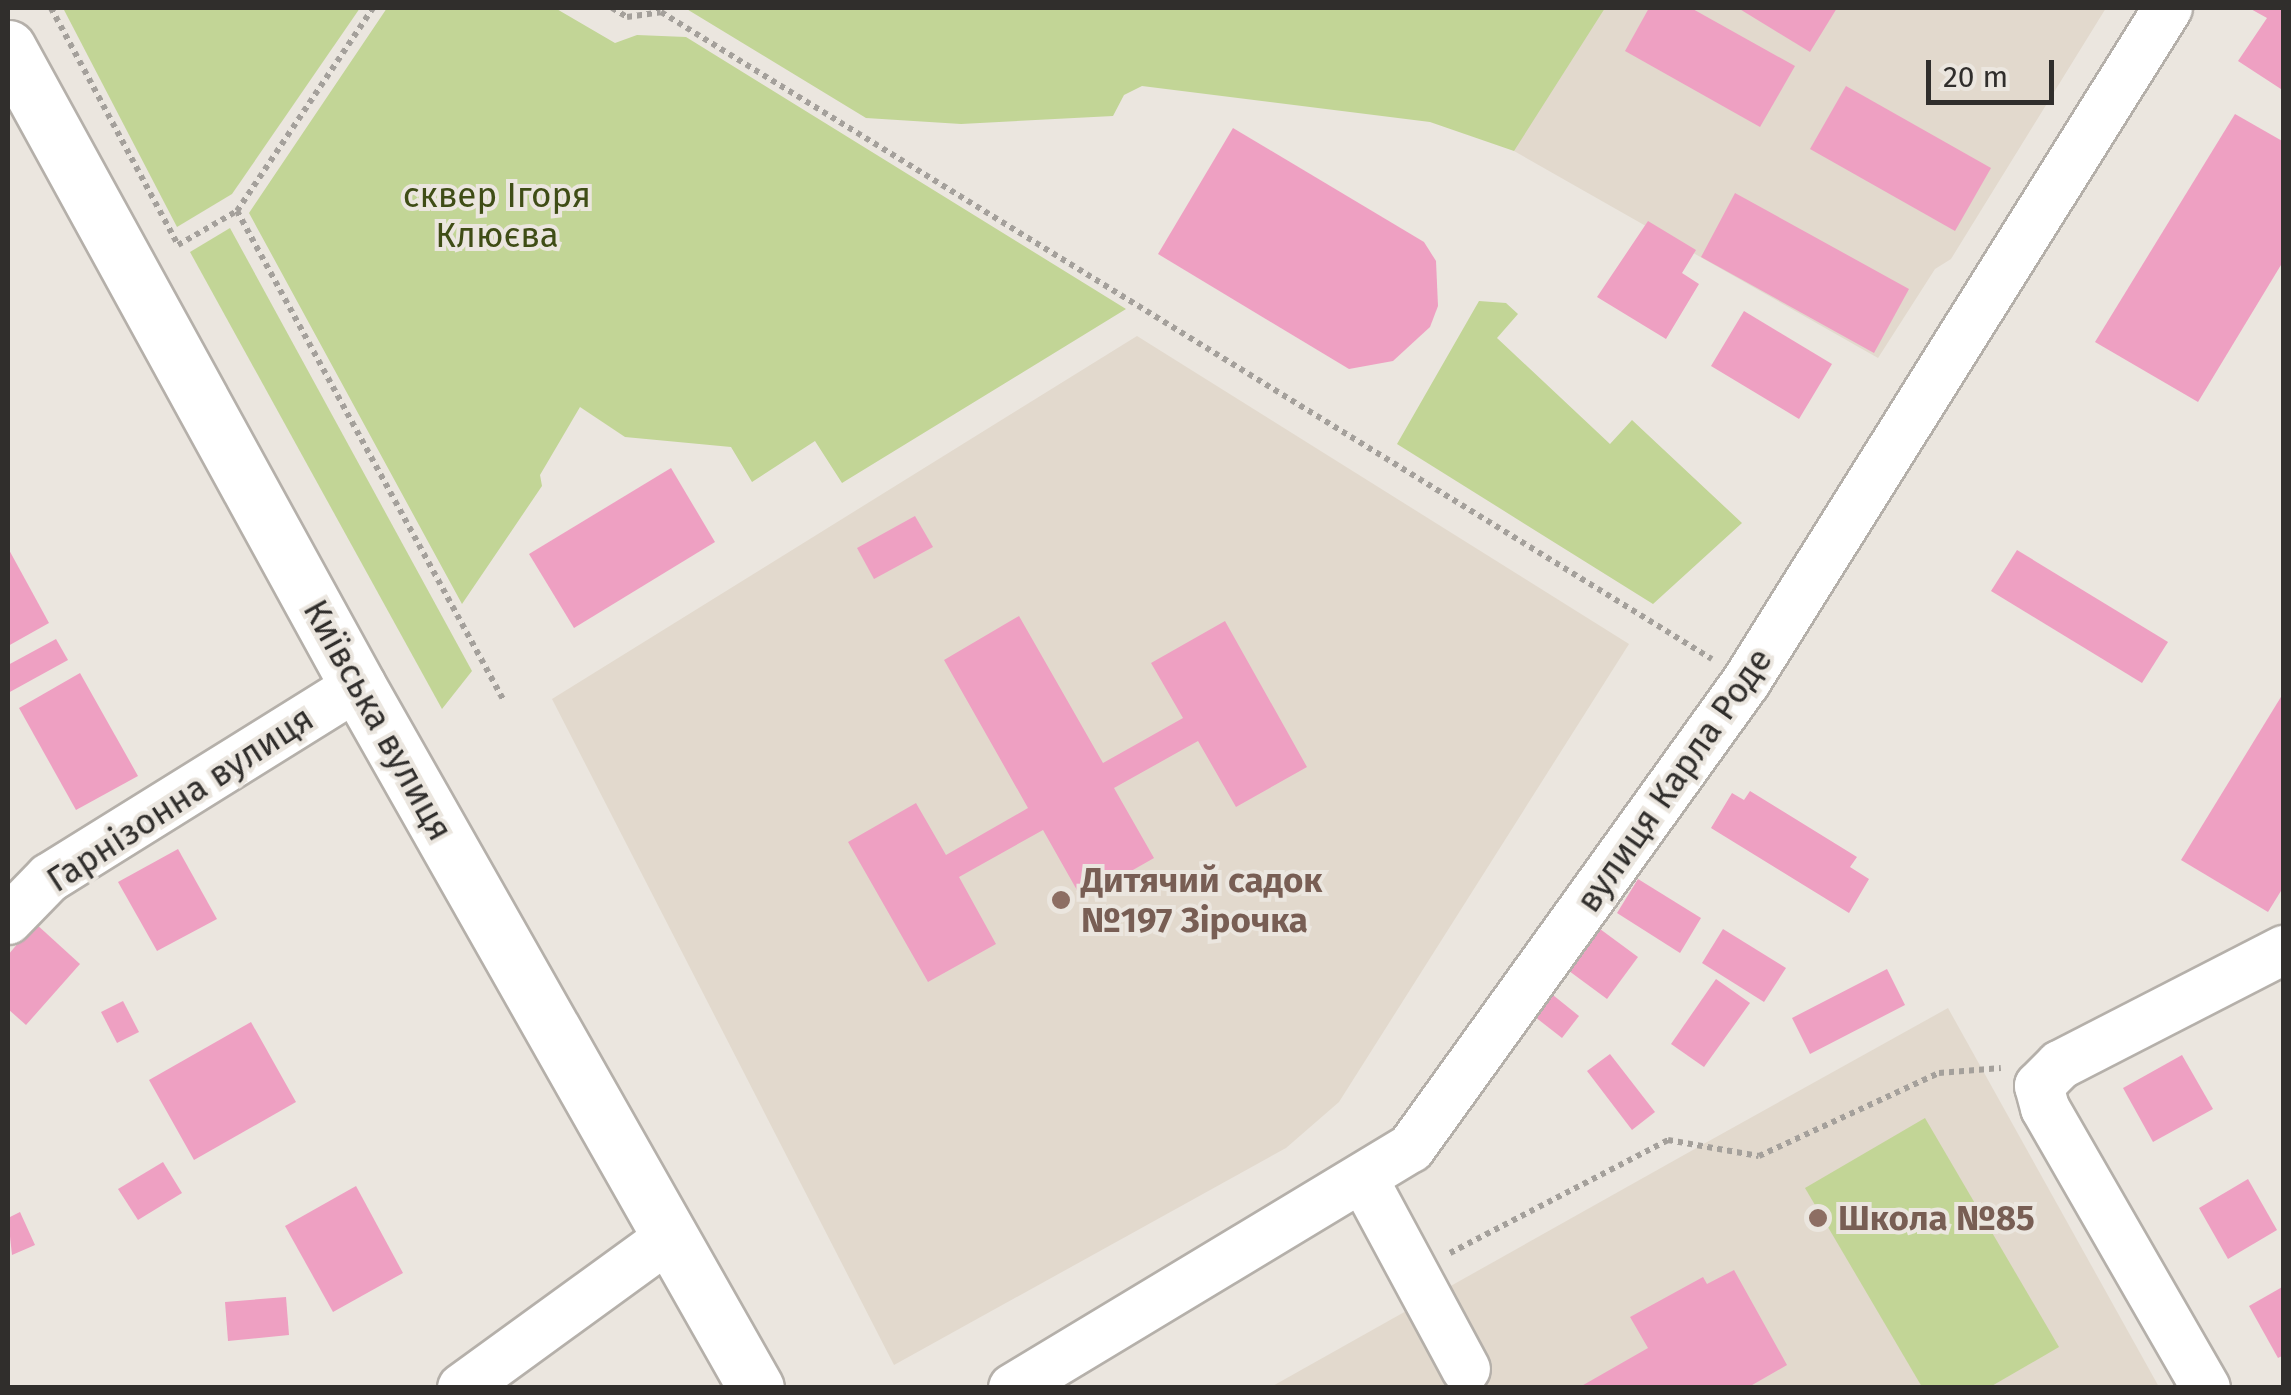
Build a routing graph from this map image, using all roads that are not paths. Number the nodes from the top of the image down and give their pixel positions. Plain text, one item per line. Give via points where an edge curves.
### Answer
1 (2168, 8) edge
2 (8, 48) edge
3 (358, 686) junction
4 (8, 920) edge
5 (2284, 950) edge
6 (1363, 1178) junction
7 (670, 1236) junction
8 (1466, 1369) dead end
9 (462, 1388) edge
10 (756, 1388) edge
11 (1013, 1388) edge
12 (2206, 1388) edge

1 - 6 street, вулиця Карла Роде via 1746,682 1411,1148
2 - 3 highway, Київська вулиця
3 - 4 street, Гарнізонна вулиця via 49,878
3 - 7 highway, Київська вулиця
5 - 12 street via 2050,1075 2045,1108
6 - 8 street
6 - 11 street, вулиця Карла Роде
7 - 9 street
7 - 10 highway, Київська вулиця

